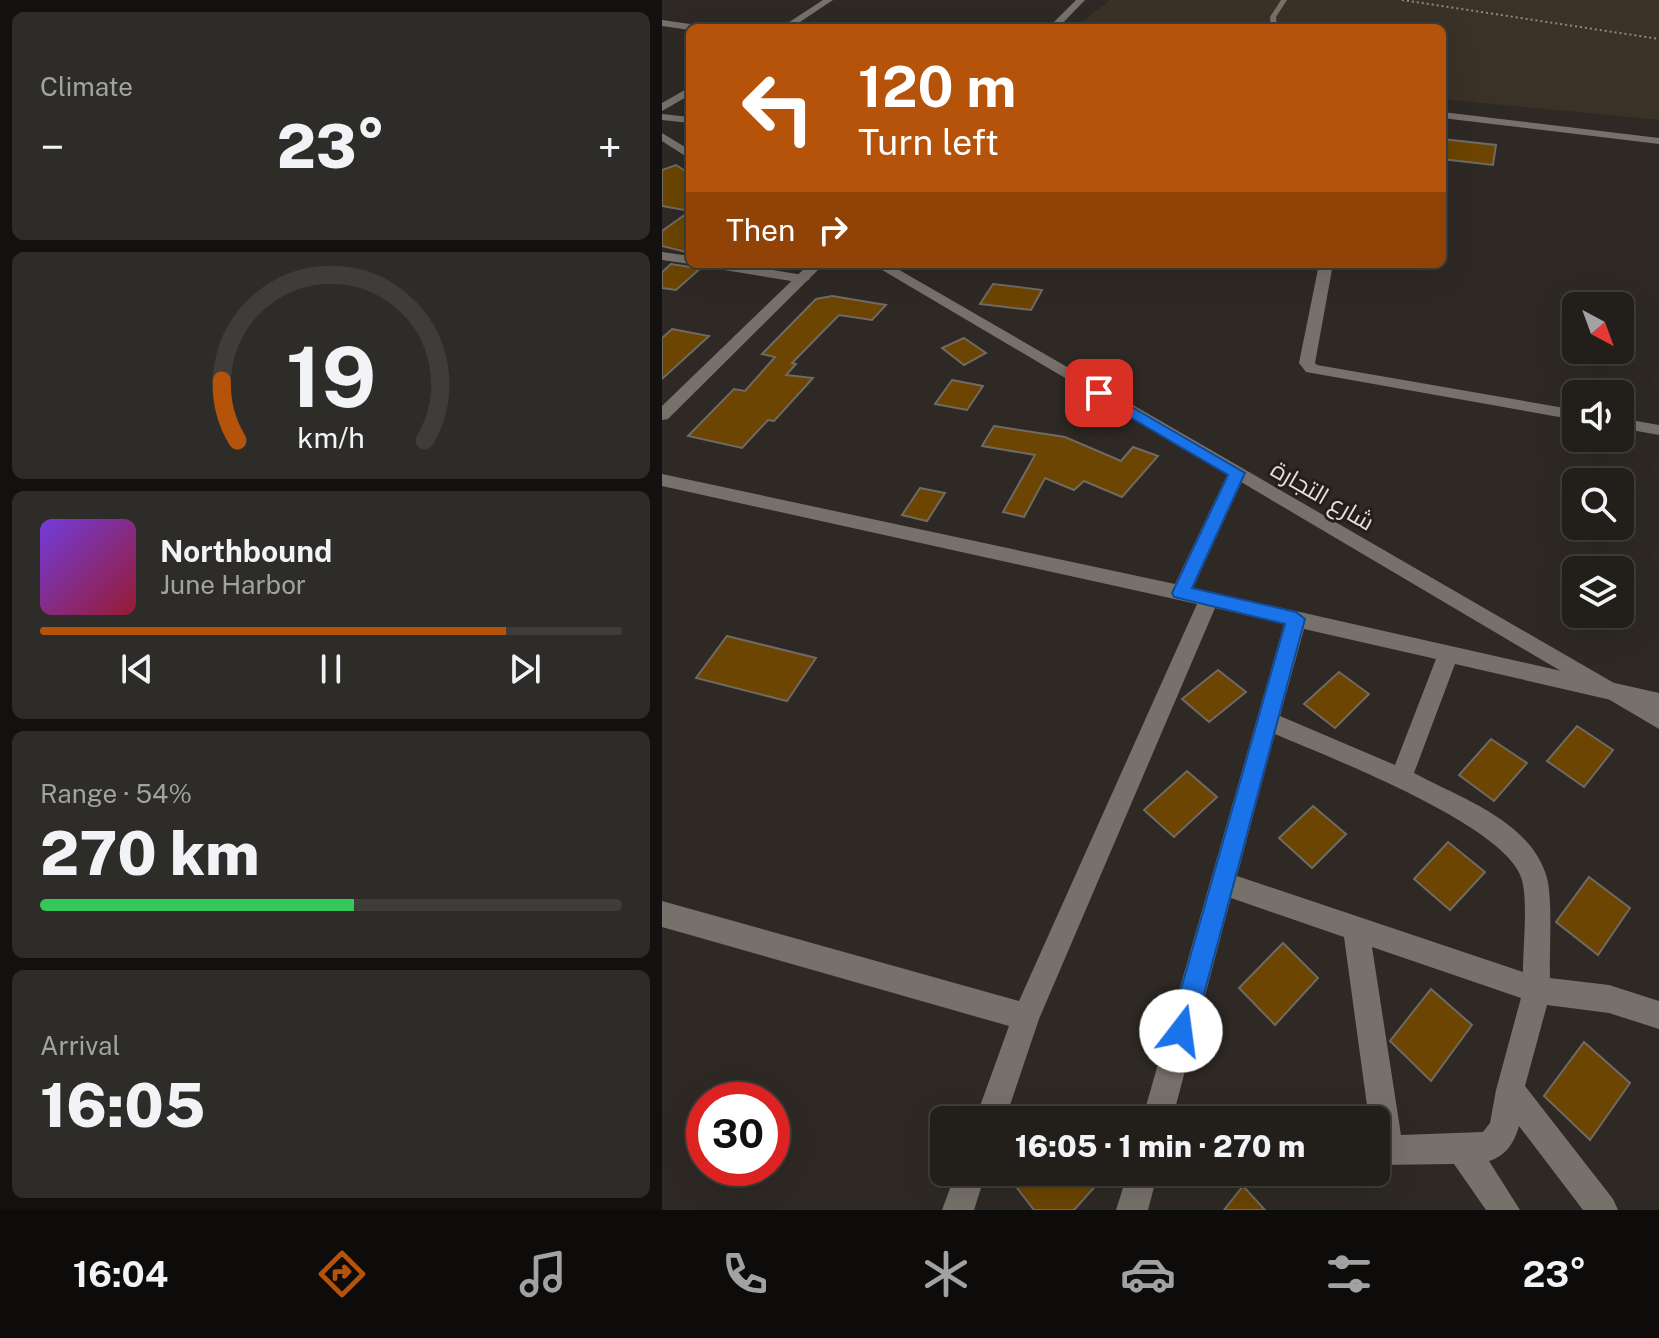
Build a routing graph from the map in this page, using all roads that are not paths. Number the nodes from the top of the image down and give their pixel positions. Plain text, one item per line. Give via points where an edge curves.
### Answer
1 (829, 0) edge
2 (1081, 0) edge
3 (1284, 0) edge
4 (662, 23) edge
5 (791, 24) edge
6 (1057, 24) edge
7 (1274, 24) edge
8 (686, 26) edge
9 (686, 93) edge
10 (662, 108) edge
11 (1446, 115) edge
12 (662, 117) edge
13 (686, 120) edge
14 (662, 136) edge
15 (1659, 141) edge
16 (686, 152) edge
17 (662, 256) edge
18 (686, 259) edge
19 (736, 268) edge
20 (813, 268) edge
21 (886, 268) edge
22 (1325, 268) edge
23 (803, 279) junction
24 (1562, 413) edge
25 (662, 415) edge
26 (1634, 426) edge
27 (1659, 430) edge
28 (1237, 473) junction
29 (662, 480) edge
30 (1181, 593) junction
31 (1209, 599) junction
32 (1296, 619) junction
33 (1448, 654) junction
34 (1609, 691) junction
35 (1659, 702) edge
36 (1266, 720) junction
37 (1659, 720) edge
38 (1401, 778) junction
39 (1222, 883) junction
40 (662, 914) edge
41 (1356, 928) junction
42 (1537, 990) junction
43 (1659, 1015) edge
44 (1026, 1017) junction
45 (1510, 1090) junction
46 (995, 1106) edge
47 (1161, 1106) edge
48 (1377, 1106) edge
49 (1462, 1149) junction
50 (1390, 1150) edge
51 (966, 1186) edge
52 (1139, 1186) edge
53 (958, 1210) edge
54 (1132, 1210) edge
55 (1504, 1210) edge
56 (1602, 1210) edge

1 - 5 street
2 - 6 street
3 - 7 lane
4 - 8 street
9 - 10 street
11 - 15 street
12 - 13 street
14 - 16 street
17 - 18 street
19 - 23 street
20 - 23 street
21 - 28 street, شارع التجارة
22 - 24 street via 1307,363 1312,369
23 - 25 street
26 - 27 street
28 - 30 street
28 - 34 street, شارع التجارة
29 - 30 street
30 - 31 street
31 - 32 street
31 - 44 street
32 - 33 street
32 - 36 street
33 - 34 street
33 - 38 street
34 - 35 street
34 - 37 street, شارع التجارة
36 - 38 street
36 - 39 street
38 - 42 street via 1485,823 1520,849 1535,880
39 - 41 street
39 - 47 street
40 - 44 street
41 - 42 street
41 - 48 street
42 - 43 street via 1609,999
42 - 45 street
44 - 46 street
45 - 49 street via 1504,1129 1491,1146
45 - 56 street
49 - 50 street
49 - 55 street
51 - 53 street
52 - 54 street

